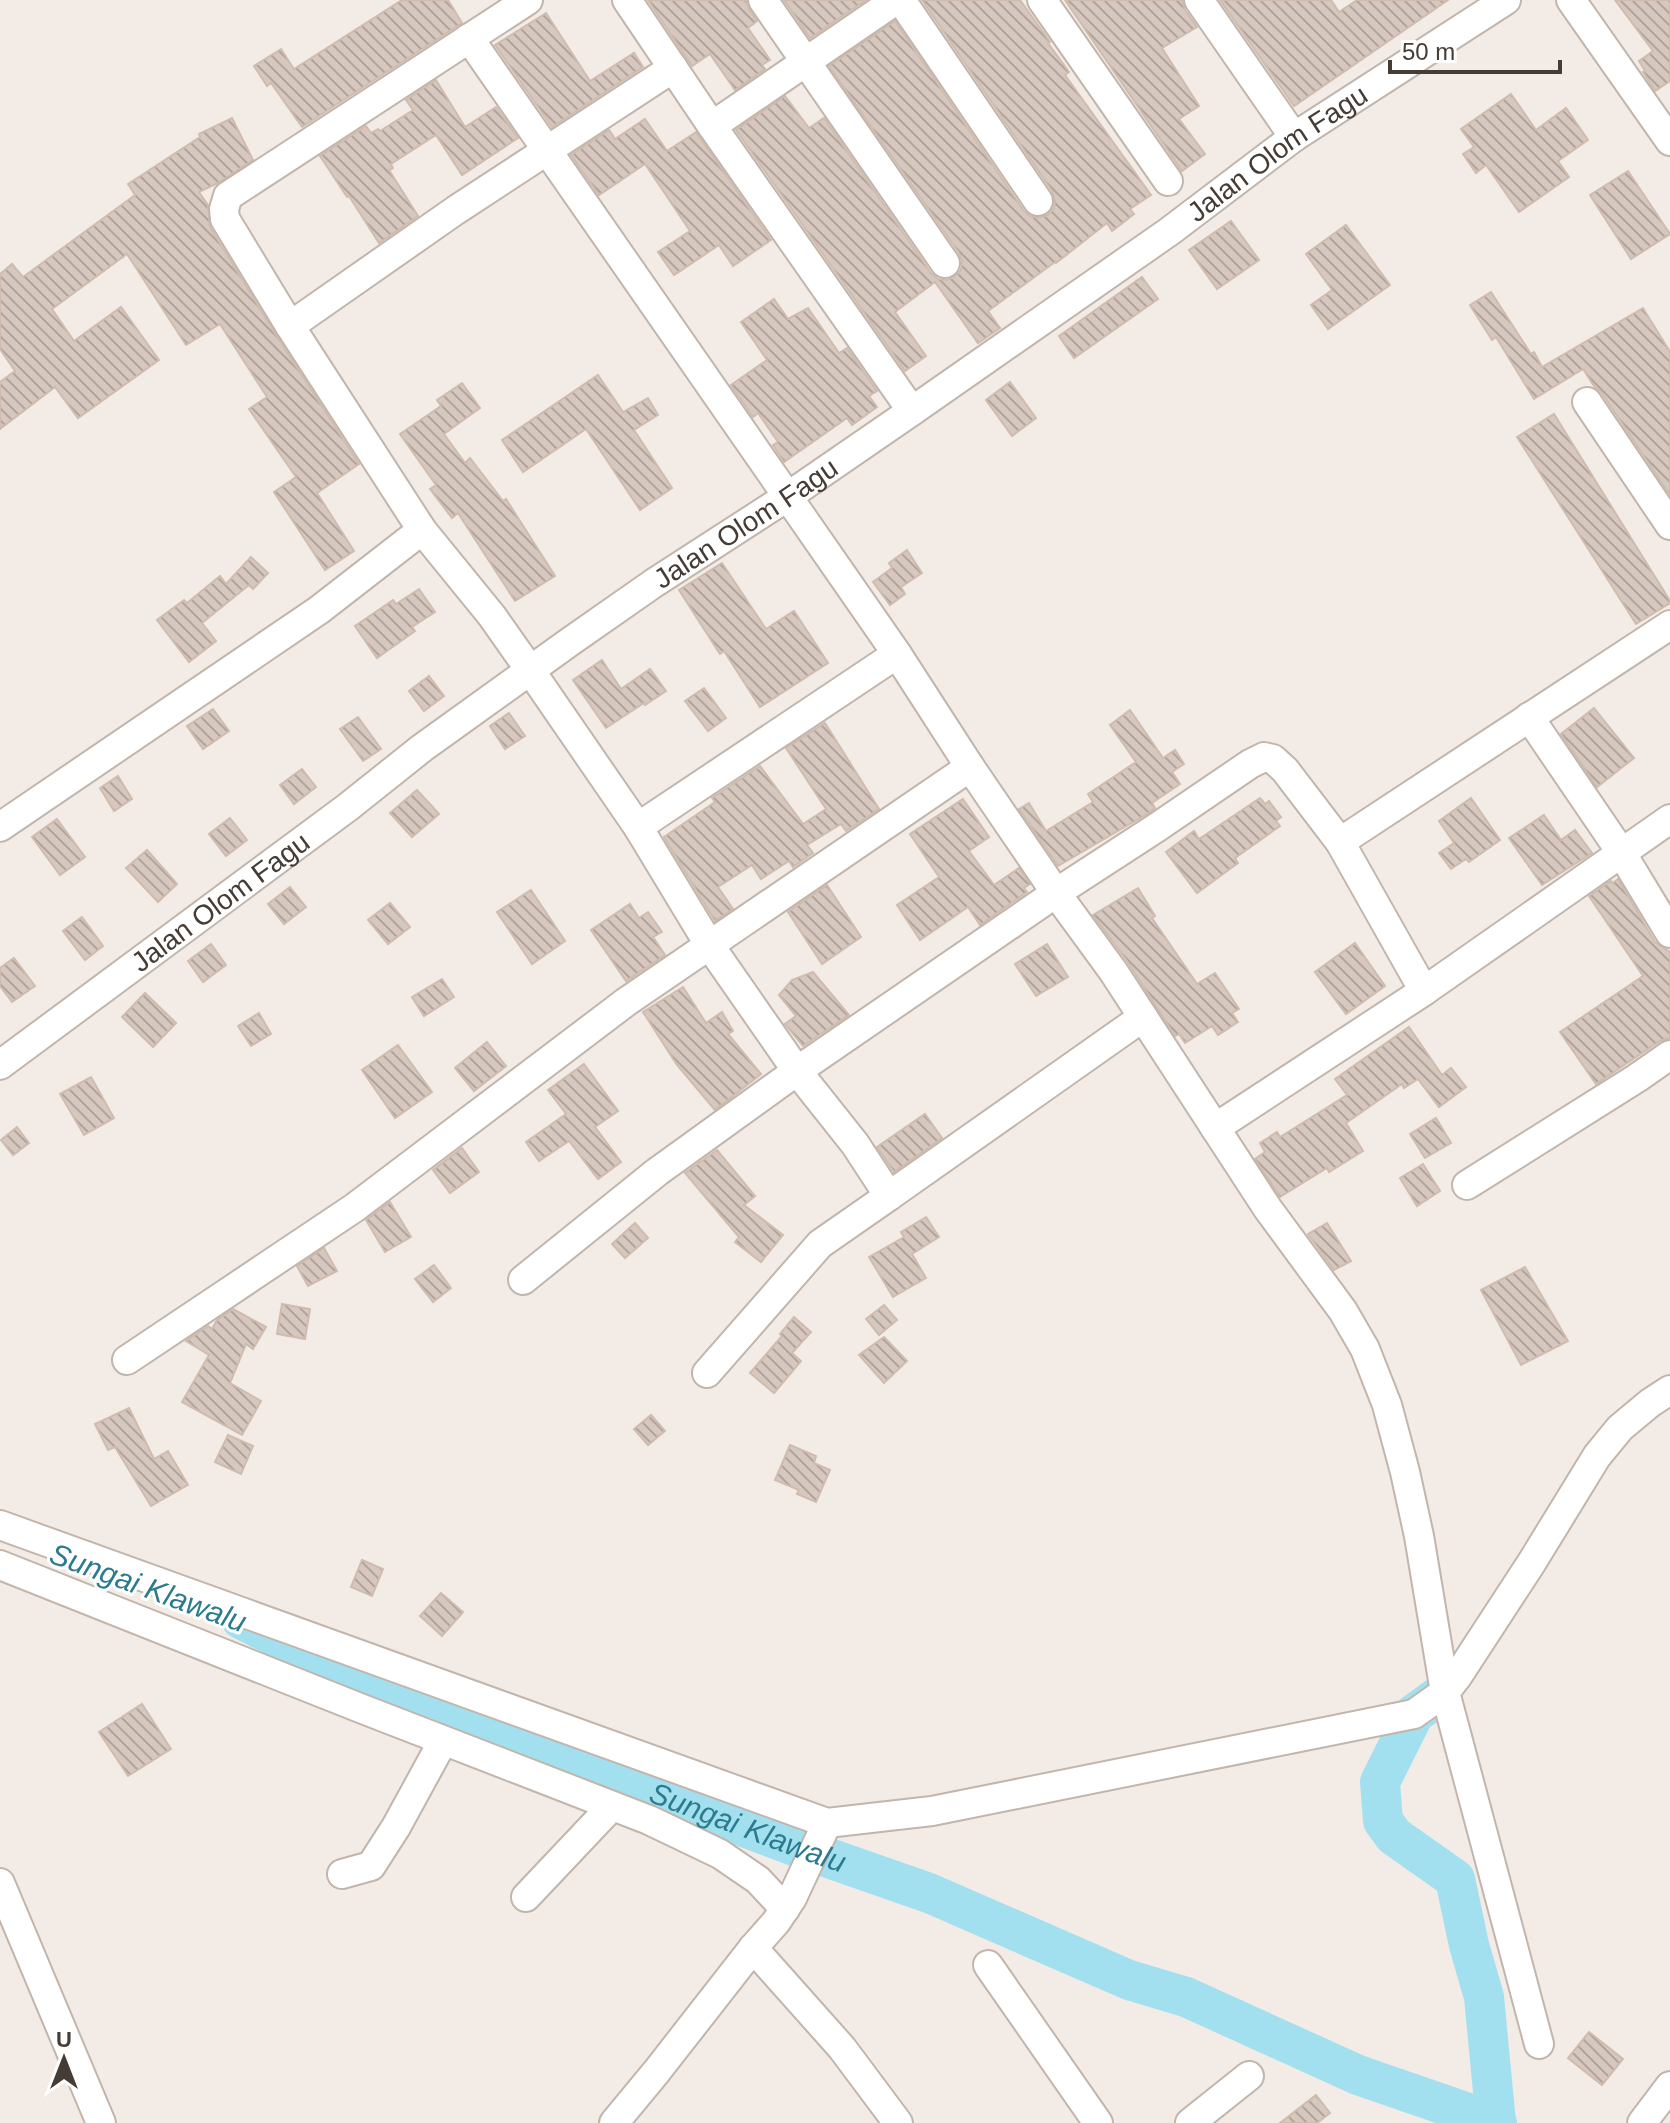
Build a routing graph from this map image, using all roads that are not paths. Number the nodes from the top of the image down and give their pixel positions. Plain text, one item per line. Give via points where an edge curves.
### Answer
1 (528, 0) edge
2 (627, 0) edge
3 (763, 0) edge
4 (898, 0) edge
5 (1042, 0) edge
6 (1199, 0) edge
7 (1506, 0) edge
8 (1571, 0) edge
9 (469, 38) junction
10 (805, 62) junction
11 (673, 68) junction
12 (712, 126) junction
13 (1294, 137) junction
14 (1670, 141) edge
15 (547, 151) junction
16 (1168, 181) dead end
17 (1038, 201) dead end
18 (945, 263) dead end
19 (290, 326) junction
20 (1587, 402) dead end
21 (912, 411) junction
22 (787, 497) junction
23 (1670, 525) edge
24 (422, 530) junction
25 (1670, 625) edge
26 (897, 654) junction
27 (530, 670) junction
28 (1529, 717) junction
29 (970, 767) junction
30 (1670, 819) edge
31 (0, 827) edge
32 (638, 827) junction
33 (1340, 842) junction
34 (1621, 852) junction
35 (1056, 893) junction
36 (1670, 933) edge
37 (710, 946) junction
38 (1424, 991) junction
39 (1143, 1017) junction
40 (1670, 1055) edge
41 (0, 1065) edge
42 (797, 1071) junction
43 (1215, 1128) junction
44 (1467, 1185) dead end
45 (889, 1196) junction
46 (523, 1280) dead end
47 (127, 1360) dead end
48 (707, 1373) dead end
49 (1670, 1390) edge
50 (0, 1525) edge
51 (0, 1565) edge
52 (1445, 1692) junction
53 (443, 1741) junction
54 (612, 1806) junction
55 (816, 1847) junction
56 (342, 1874) dead end
57 (0, 1883) edge
58 (526, 1897) dead end
59 (785, 1909) junction
60 (753, 1948) junction
61 (988, 1965) dead end
62 (1539, 2044) dead end
63 (1249, 2076) dead end
64 (1670, 2086) edge
65 (101, 2123) edge
66 (614, 2123) edge
67 (898, 2123) edge
68 (1098, 2123) edge
69 (1190, 2123) edge
70 (1642, 2123) edge

1 - 9 street
2 - 11 street
3 - 10 street
4 - 10 street
4 - 17 street
5 - 16 street
6 - 13 street
7 - 13 street, Jalan Olom Fagu
8 - 14 street
9 - 15 street
9 - 19 street via 228,196 225,219
10 - 12 street
10 - 18 street
11 - 12 street
11 - 15 street
12 - 21 street
13 - 21 street, Jalan Olom Fagu via 1170,231
15 - 19 street
15 - 22 street
19 - 24 street
20 - 23 street
21 - 22 street, Jalan Olom Fagu
22 - 26 street
22 - 27 street, Jalan Olom Fagu
24 - 27 street
24 - 31 street via 319,610
25 - 28 street
26 - 29 street
26 - 32 street
27 - 32 street
27 - 41 street, Jalan Olom Fagu
28 - 33 street
28 - 34 street
29 - 35 street
29 - 37 street
30 - 34 street
32 - 37 street
33 - 35 street via 1285,770 1264,757
33 - 38 street
34 - 36 street
34 - 38 street
35 - 39 street
35 - 42 street
37 - 42 street
37 - 47 street via 626,1002 354,1208
38 - 43 street
39 - 43 street
39 - 45 street
40 - 44 street
42 - 45 street
42 - 46 street via 657,1172
43 - 52 street via 1365,1349 1405,1472
45 - 48 street via 820,1244
49 - 52 street via 1620,1428 1597,1456
50 - 55 street
51 - 53 street
52 - 55 street via 1414,1714 932,1811
52 - 62 street
53 - 54 street
53 - 56 street via 371,1866
54 - 58 street
54 - 59 street via 720,1854 758,1880
55 - 59 street
57 - 65 street
59 - 60 street
60 - 66 street
60 - 67 street via 842,2048
61 - 68 street
63 - 69 street
64 - 70 street

